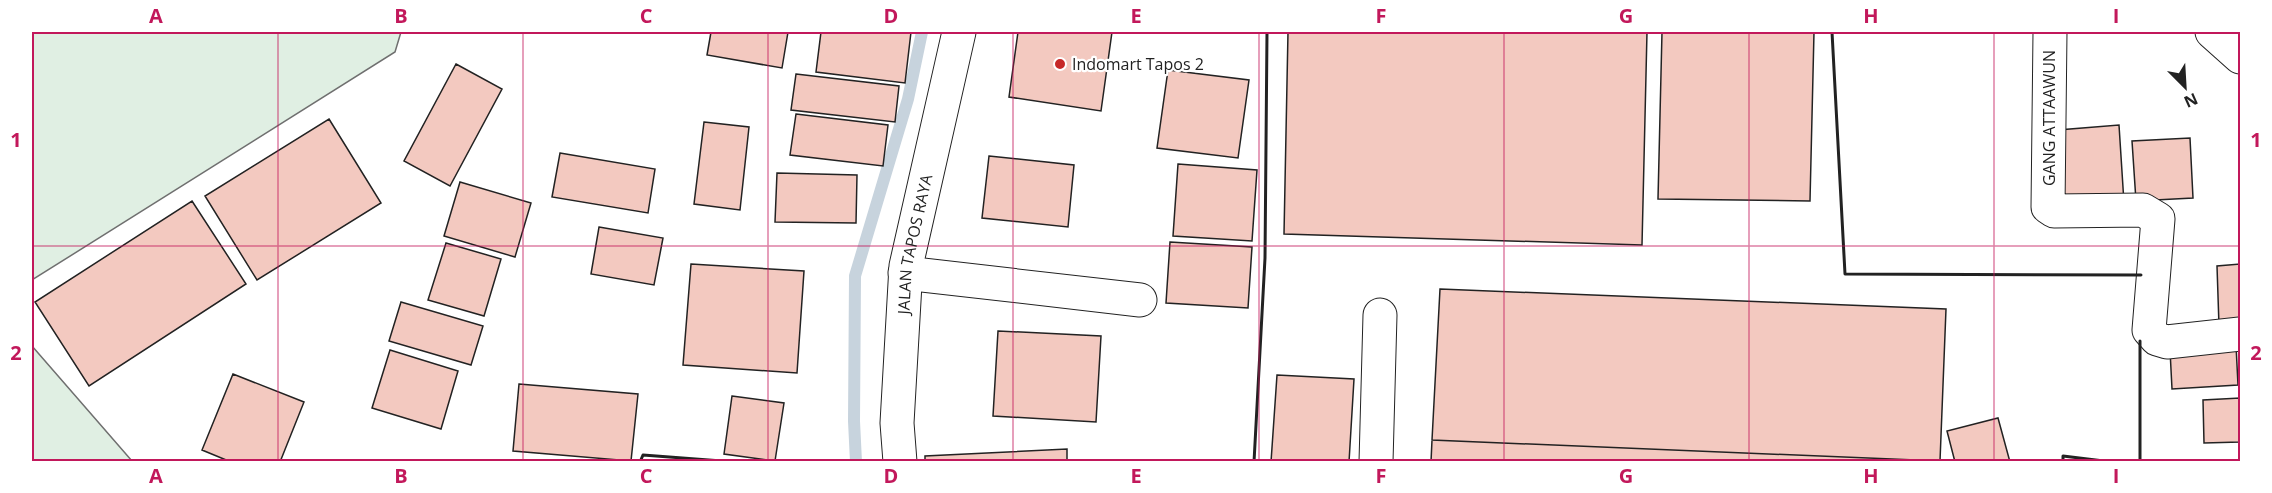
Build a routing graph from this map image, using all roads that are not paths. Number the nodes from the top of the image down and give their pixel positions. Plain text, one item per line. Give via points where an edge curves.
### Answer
1 (959, 32) edge
2 (2050, 32) edge
3 (2212, 32) edge
4 (2241, 57) edge
5 (905, 273) junction
6 (1140, 300) dead end
7 (1380, 315) dead end
8 (2241, 334) edge
9 (900, 462) edge
10 (1376, 462) edge

1 - 5 street, JALAN TAPOS RAYA
2 - 8 street, GANG ATTAAWUN via 2048,207 2054,211 2143,210 2158,219 2149,330 2157,339 2167,342
3 - 4 street
5 - 6 street
5 - 9 street, JALAN TAPOS RAYA via 897,423
7 - 10 street

